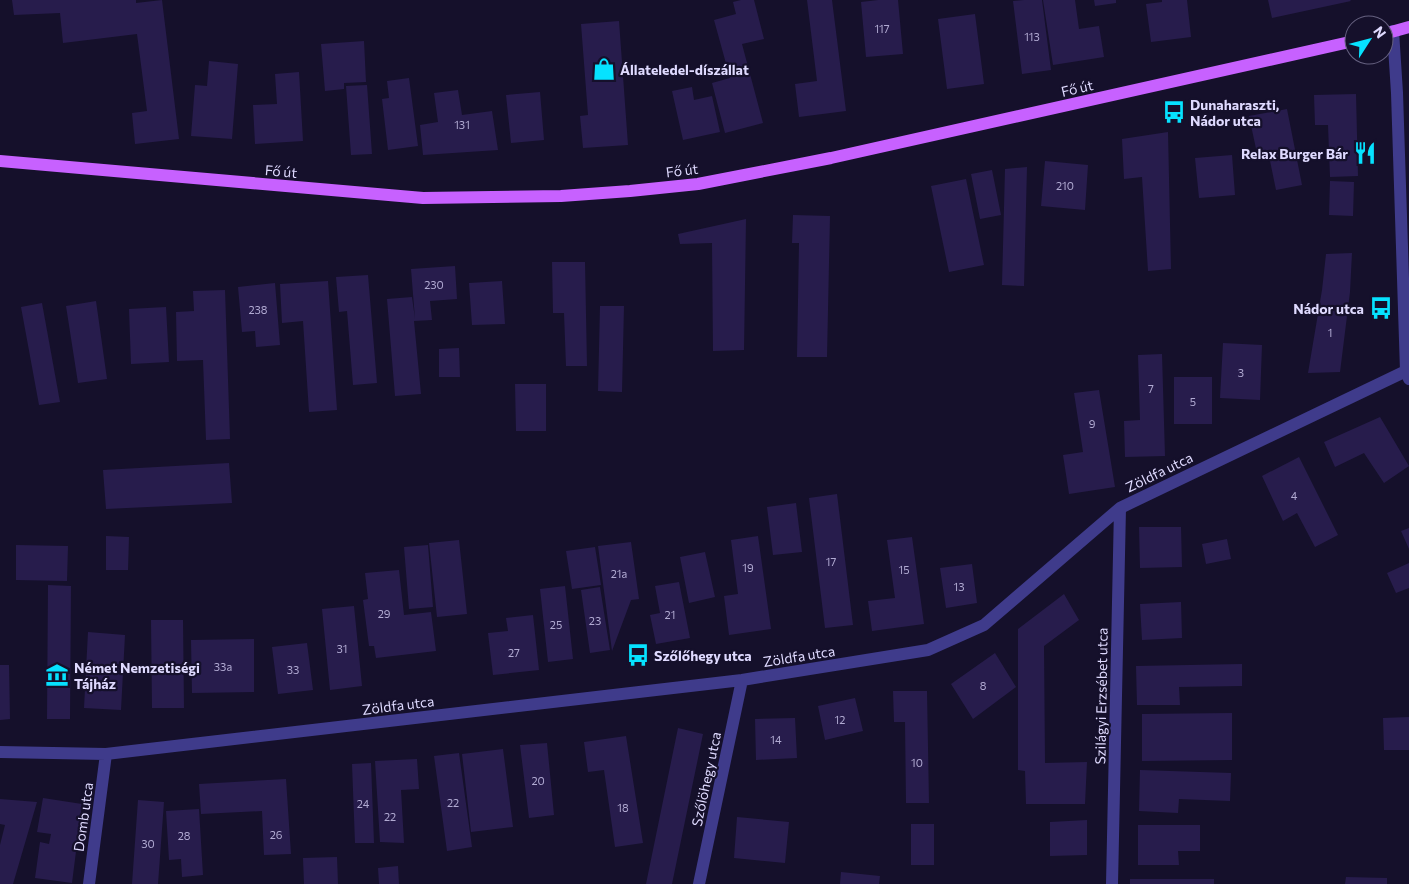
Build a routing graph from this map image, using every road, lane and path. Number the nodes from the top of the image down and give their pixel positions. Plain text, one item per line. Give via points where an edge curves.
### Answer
1 (1409, 27) edge
2 (1394, 31) edge
3 (1344, 43) edge
4 (1393, 65) edge
5 (0, 161) edge
6 (1407, 375) edge
7 (1120, 508) junction
8 (742, 680) junction
9 (0, 752) edge
10 (106, 754) junction
11 (89, 884) edge
12 (699, 884) edge
13 (1112, 884) edge

1 - 2 main road
3 - 5 main road, Fő út via 831,158 698,184 630,191 561,196 423,198
4 - 6 street
6 - 7 street, Zöldfa utca
7 - 8 street, Zöldfa utca via 984,625 928,650
7 - 13 street, Szilágyi Erzsébet utca
8 - 10 street, Zöldfa utca
8 - 12 street, Szőlöhegy utca
9 - 10 street, Zöldfa utca
10 - 11 street, Domb utca

